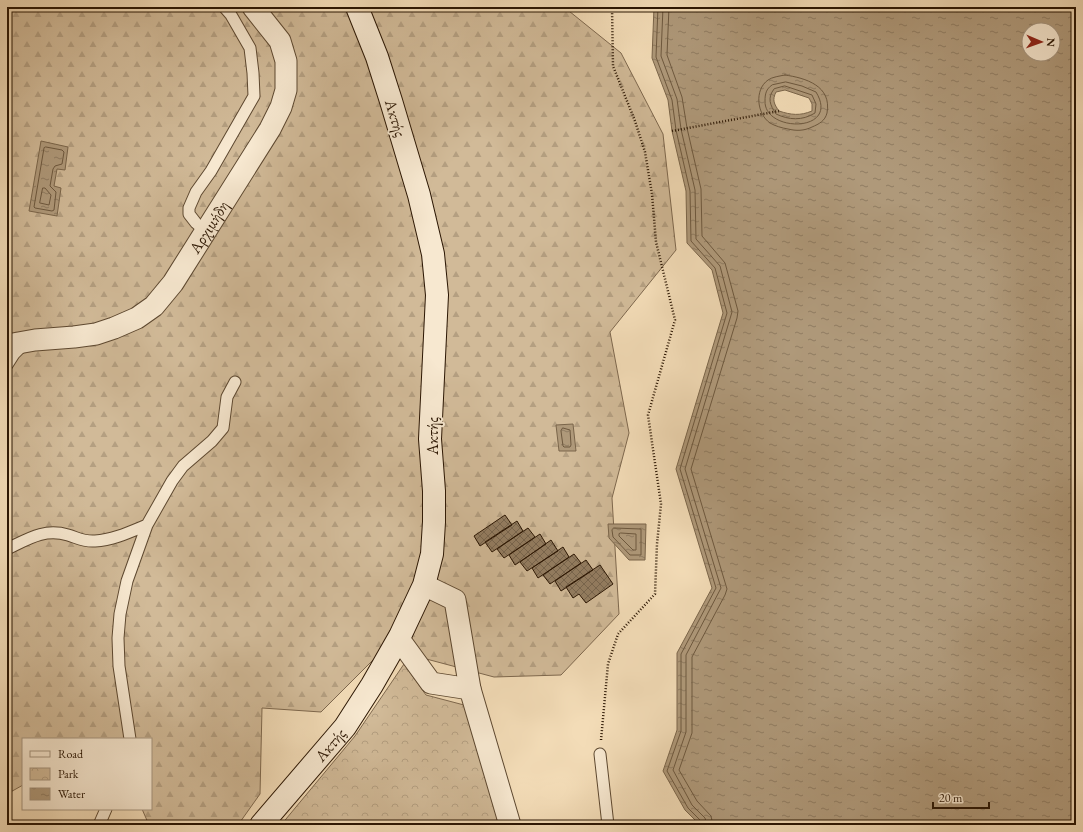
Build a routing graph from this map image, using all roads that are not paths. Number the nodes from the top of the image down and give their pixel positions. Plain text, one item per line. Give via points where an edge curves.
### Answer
1 (224, 7) edge
2 (253, 7) edge
3 (357, 7) edge
4 (206, 232) junction
5 (28, 341) junction
6 (7, 345) edge
7 (7, 365) edge
8 (235, 382) dead end
9 (147, 525) junction
10 (7, 549) edge
11 (424, 585) junction
12 (399, 638) junction
13 (470, 689) junction
14 (130, 738) edge
15 (600, 754) road end
16 (106, 810) edge
17 (99, 825) edge
18 (261, 825) edge
19 (510, 825) edge
20 (608, 825) edge

1 - 4 lane via 250,48 254,96 189,208 189,214
2 - 4 street, Αρχιμήδη via 280,41 286,61 286,90 281,108 270,129
3 - 11 street, Ακτής via 391,101 419,195 433,254 436,295 430,438 434,522 432,554
4 - 5 street, Αρχιμήδη via 173,284 154,306 137,318 96,334
5 - 6 street, Αρχιμήδη
5 - 7 lane
8 - 9 lane via 226,397 223,428 183,466
9 - 10 lane via 117,537 94,542 82,541 55,532 35,536
9 - 14 lane via 127,581 118,638 119,666
11 - 12 street, Ακτής
11 - 13 street via 455,600
12 - 13 street via 431,683
12 - 18 street, Ακτής via 345,727
13 - 19 street
15 - 20 lane
16 - 17 lane

